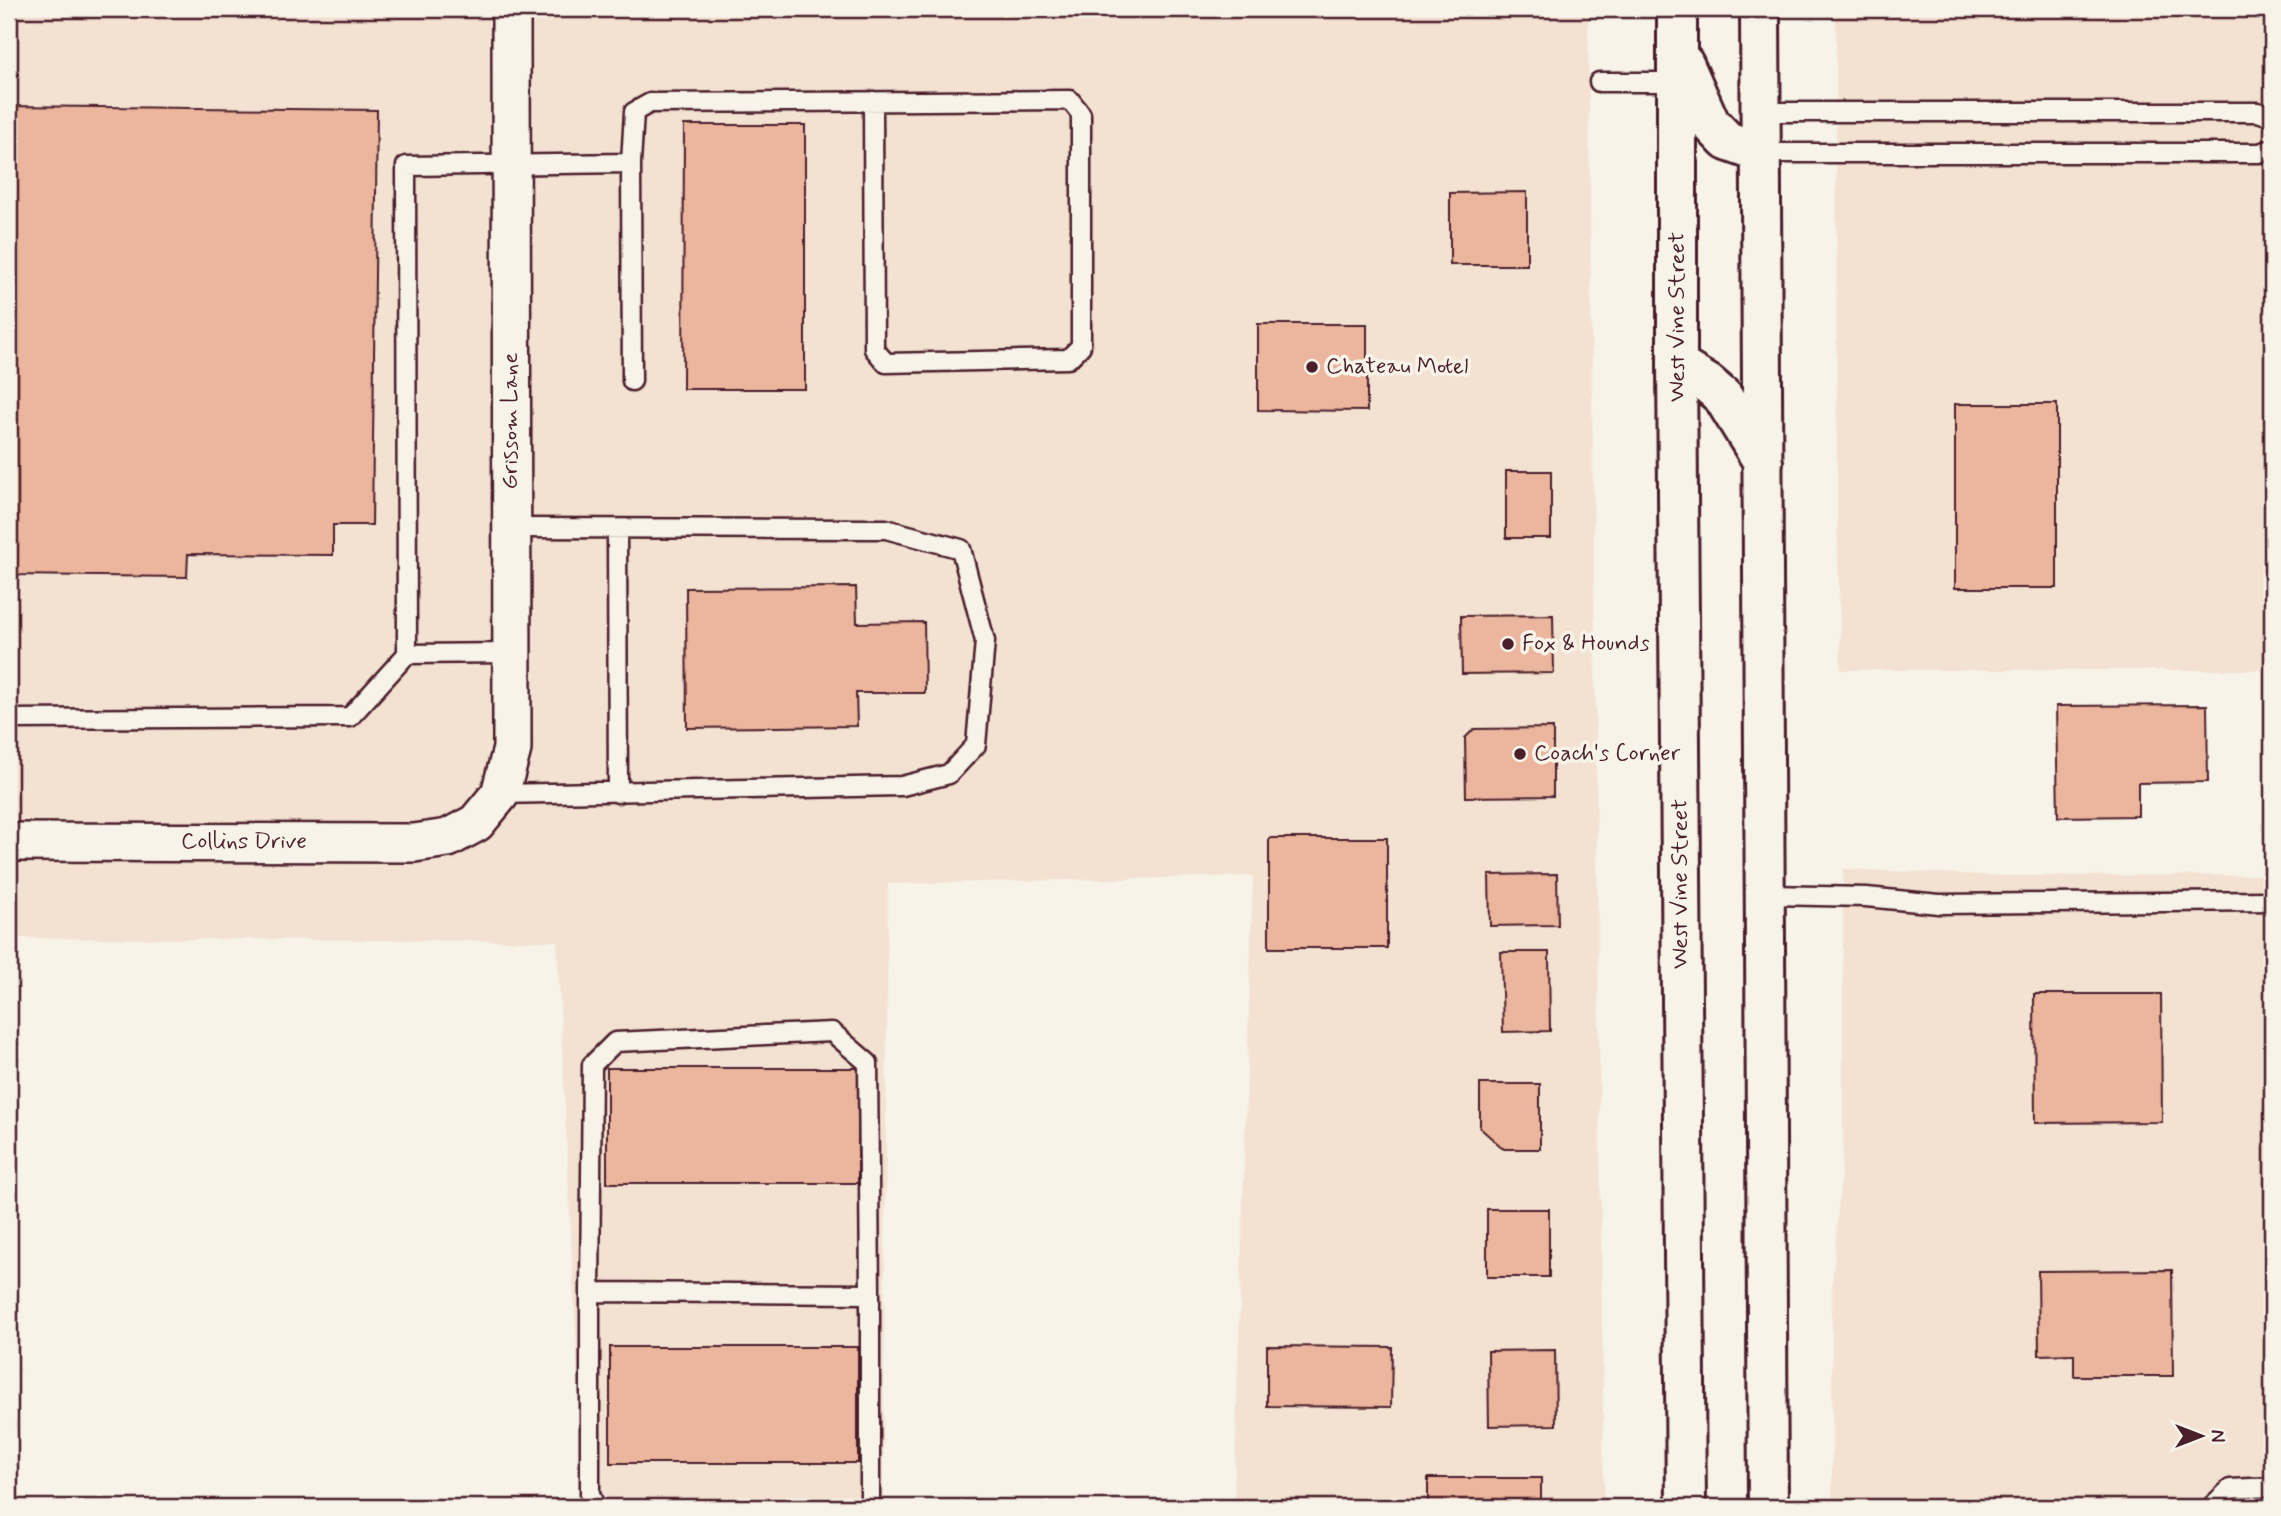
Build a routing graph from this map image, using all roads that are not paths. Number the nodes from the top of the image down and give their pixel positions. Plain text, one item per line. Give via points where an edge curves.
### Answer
1 (511, 9) edge
2 (1677, 9) edge
3 (1760, 9) edge
4 (1677, 66) junction
5 (1599, 82) dead end
6 (873, 101) junction
7 (1760, 112) junction
8 (2272, 117) edge
9 (2272, 149) edge
10 (1761, 153) junction
11 (631, 163) junction
12 (511, 164) junction
13 (1677, 365) junction
14 (632, 381) dead end
15 (1763, 462) junction
16 (512, 528) junction
17 (617, 529) junction
18 (512, 653) junction
19 (407, 654) junction
20 (9, 719) edge
21 (618, 793) junction
22 (500, 794) junction
23 (476, 823) joint
24 (9, 842) edge
25 (1766, 895) junction
26 (2272, 901) edge
27 (590, 1292) junction
28 (870, 1294) junction
29 (2272, 1487) edge
30 (595, 1507) edge
31 (870, 1507) edge
32 (1686, 1507) edge
33 (1768, 1507) edge
34 (2211, 1507) edge

1 - 12 street, Grissom Lane
2 - 4 highway, West Vine Street
3 - 7 highway
4 - 5 lane
4 - 10 highway via 1710,123 1727,141
4 - 13 highway, West Vine Street
6 - 6 lane via 1070,100 1082,114 1081,346 1068,359 886,363 874,349
6 - 11 lane via 650,103 634,112
7 - 8 lane via 2258,112
7 - 10 highway
9 - 10 lane via 2259,153
10 - 15 highway
11 - 12 lane
11 - 14 lane
12 - 16 street, Grissom Lane
12 - 19 lane via 406,166
13 - 15 highway via 1723,397
13 - 32 highway, West Vine Street
15 - 25 highway
16 - 17 lane
16 - 18 street, Grissom Lane
17 - 21 lane
17 - 21 lane via 886,529 961,549 985,641 975,745 949,774 902,786
18 - 19 lane
18 - 22 street, Grissom Lane via 512,749
19 - 20 lane via 350,717
21 - 22 lane
22 - 23 street, Grissom Lane
23 - 24 street, Collins Drive via 448,838 414,842
25 - 26 lane via 1939,904
25 - 33 highway
27 - 28 lane
27 - 28 lane via 592,1065 615,1042 832,1032 868,1063
27 - 30 lane via 590,1494
28 - 31 lane
29 - 34 lane via 2230,1489

